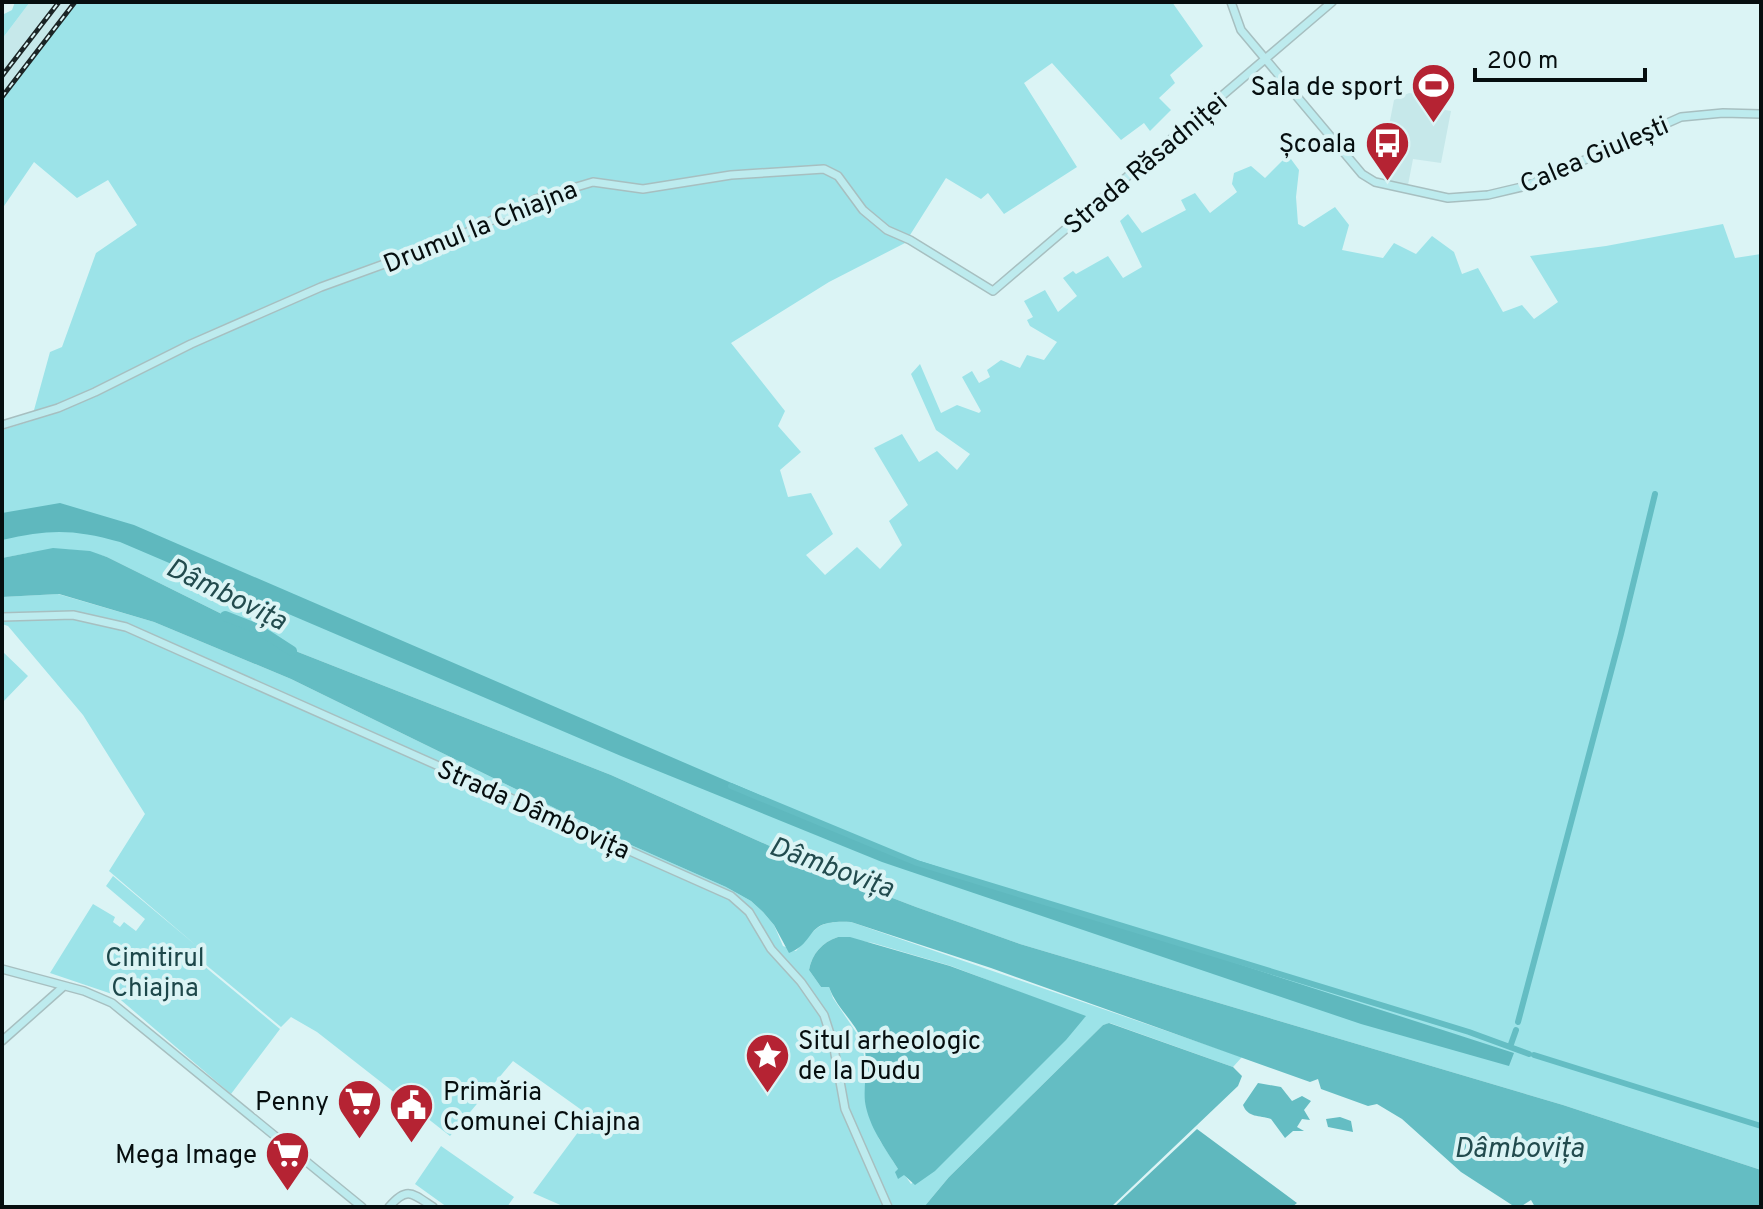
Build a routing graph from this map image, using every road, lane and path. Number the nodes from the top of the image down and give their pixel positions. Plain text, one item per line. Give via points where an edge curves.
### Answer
1 (1231, 2) edge
2 (1332, 2) edge
3 (1266, 59) junction
4 (1761, 114) edge
5 (993, 291) joint
6 (2, 425) edge
7 (2, 617) edge
8 (2, 969) edge
9 (64, 986) junction
10 (2, 1041) edge
11 (362, 1207) edge
12 (389, 1207) edge
13 (433, 1207) edge
14 (888, 1207) edge

1 - 3 main road, Calea Giulești via 1241,30
2 - 3 main road, Strada Răsadniței
3 - 4 main road, Calea Giulești via 1362,174 1375,182 1448,198 1526,186 1681,117
3 - 5 main road, Strada Răsadniței
5 - 6 main road, Drumul la Chiajna via 887,230 863,210 838,176 824,169 742,173 655,188 586,183 521,204 453,239 321,287 58,408
7 - 14 main road, Strada Dâmbovița via 73,615 126,627 731,896 749,912 824,1015 845,1109
8 - 9 main road
9 - 10 main road
9 - 11 main road via 112,1003
12 - 13 main road via 406,1193

